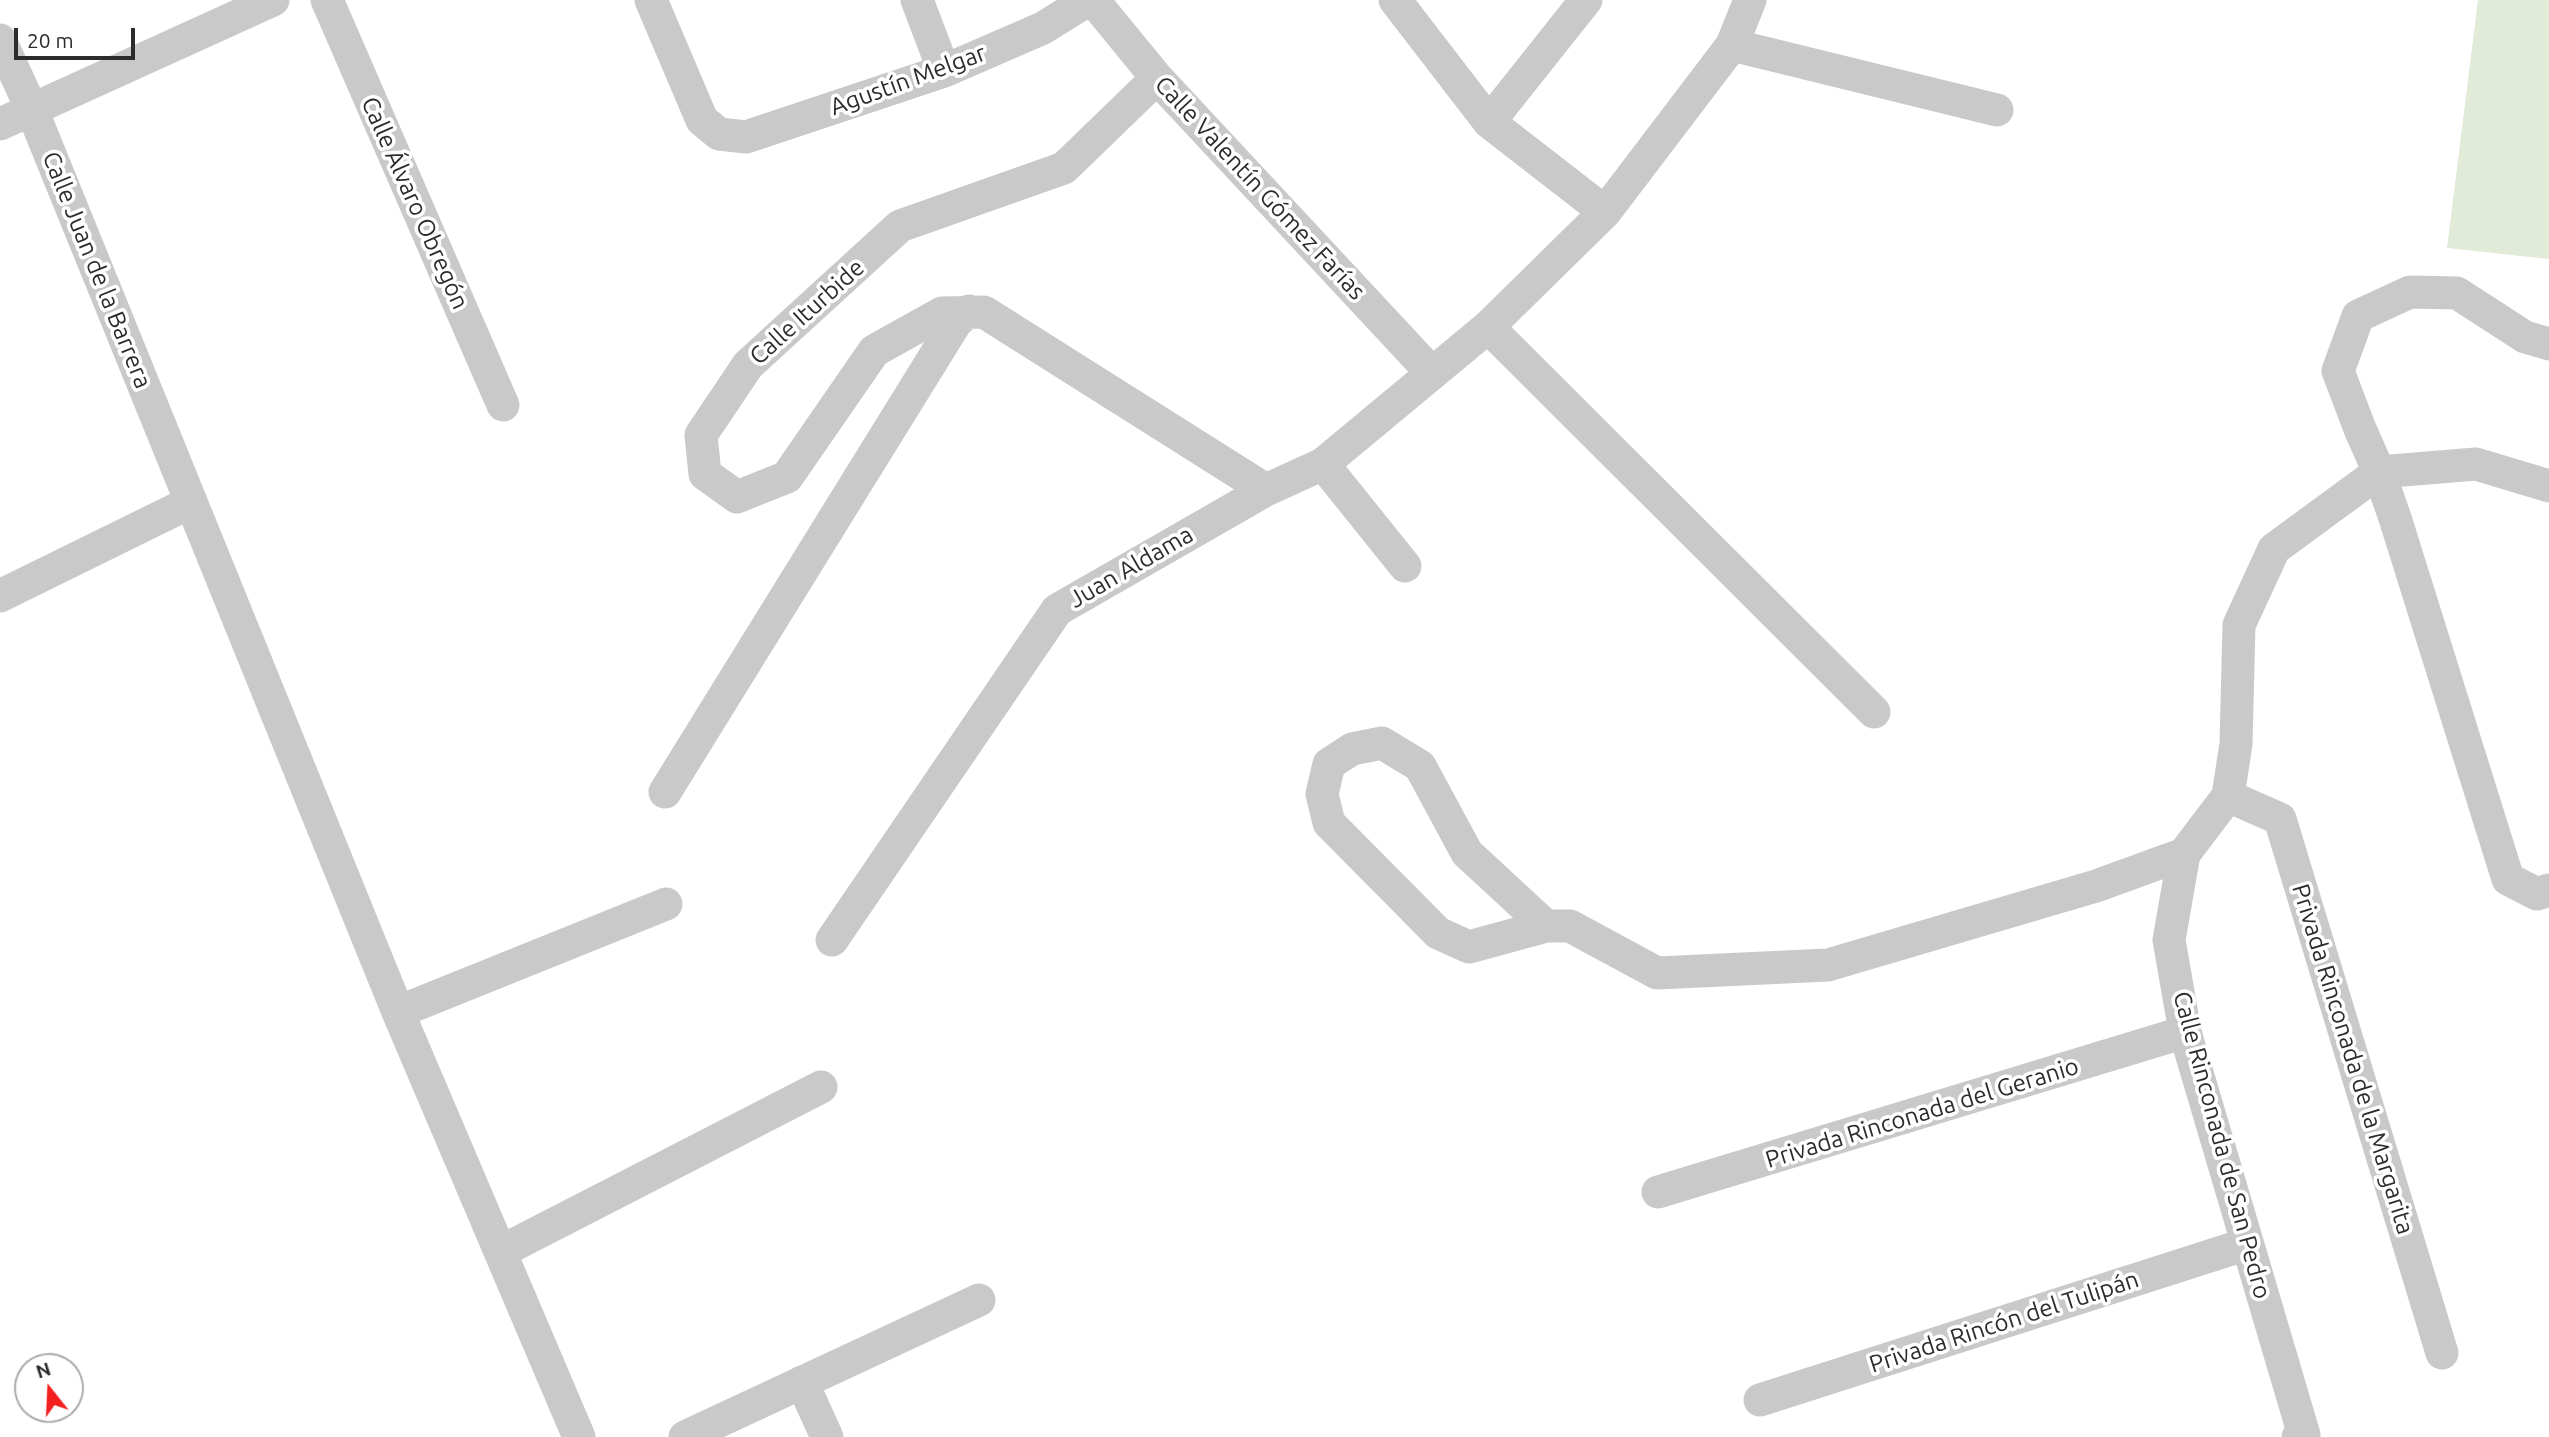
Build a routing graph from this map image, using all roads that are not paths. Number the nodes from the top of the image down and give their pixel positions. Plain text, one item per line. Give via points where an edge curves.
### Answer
1 (273, 0) edge
2 (327, 0) edge
3 (651, 0) edge
4 (917, 0) edge
5 (1090, 0) edge
6 (1395, 0) edge
7 (1586, 0) edge
8 (1750, 0) edge
9 (0, 40) edge
10 (1732, 45) junction
11 (944, 71) junction
12 (1157, 78) junction
13 (32, 110) junction
14 (1997, 110) dead end
15 (1489, 122) junction
16 (0, 124) edge
17 (1605, 212) junction
18 (969, 312) junction
19 (1488, 327) junction
20 (2549, 344) edge
21 (1431, 372) junction
22 (503, 405) dead end
23 (1323, 464) junction
24 (2379, 472) junction
25 (2549, 486) edge
26 (1266, 490) junction
27 (191, 502) junction
28 (1405, 566) dead end
29 (0, 596) edge
30 (1874, 712) dead end
31 (665, 792) dead end
32 (2228, 796) junction
33 (2184, 854) junction
34 (2549, 890) edge
35 (666, 905) dead end
36 (1546, 926) junction
37 (832, 940) dead end
38 (398, 1012) junction
39 (2185, 1032) junction
40 (821, 1087) dead end
41 (1658, 1192) dead end
42 (2247, 1244) junction
43 (500, 1252) junction
44 (979, 1300) dead end
45 (2442, 1353) dead end
46 (802, 1382) junction
47 (1760, 1400) dead end
48 (2301, 1436) edge
49 (579, 1437) edge
50 (685, 1437) edge
51 (827, 1437) edge

1 - 13 street
2 - 22 street, Calle Álvaro Obregón
3 - 11 street, Agustín Melgar via 702,120 719,134 746,137
4 - 11 street
5 - 11 street, Agustín Melgar via 1044,27
5 - 12 street, Calle Valentín Gómez Farías
6 - 15 street
7 - 15 street
8 - 10 street, Juan Aldama
9 - 13 street, Calle Juan de la Barrera
10 - 14 street
10 - 17 street, Juan Aldama
12 - 18 street, Calle Iturbide via 1064,167 900,226 748,365 701,435 705,474 737,497 787,477 874,351 942,313
12 - 21 street, Calle Valentín Gómez Farías
13 - 16 street
13 - 27 street, Calle Juan de la Barrera
15 - 17 street
17 - 19 street, Juan Aldama
18 - 26 street, Calle Iturbide via 984,312
18 - 31 street via 956,322
19 - 21 street, Juan Aldama
19 - 30 street
20 - 24 street via 2525,337 2457,293 2410,292 2358,316 2338,371
21 - 23 street, Juan Aldama
23 - 26 street, Juan Aldama
23 - 28 street
24 - 25 street via 2476,464
24 - 32 street, Calle Rinconada de San Pedro via 2274,549 2239,625 2236,744
24 - 34 street via 2508,879 2537,894
26 - 37 street, Juan Aldama via 1056,611
27 - 29 street
27 - 38 street, Calle Juan de la Barrera
32 - 33 street, Calle Rinconada de San Pedro
32 - 45 street, Privada Rinconada de la Margarita via 2280,819
33 - 36 street via 2096,886 1828,965 1657,972 1570,926
33 - 39 street, Calle Rinconada de San Pedro via 2169,940
35 - 38 street
36 - 36 street via 1467,853 1420,765 1382,743 1352,748 1329,764 1322,794 1329,823 1438,933 1469,947
38 - 43 street, Calle Juan de la Barrera
39 - 41 street, Privada Rinconada del Geranio
39 - 42 street, Calle Rinconada de San Pedro
40 - 43 street
42 - 47 street, Privada Rincón del Tulipán
42 - 48 street, Calle Rinconada de San Pedro
43 - 49 street, Calle Juan de la Barrera
44 - 46 street
46 - 50 street
46 - 51 street

